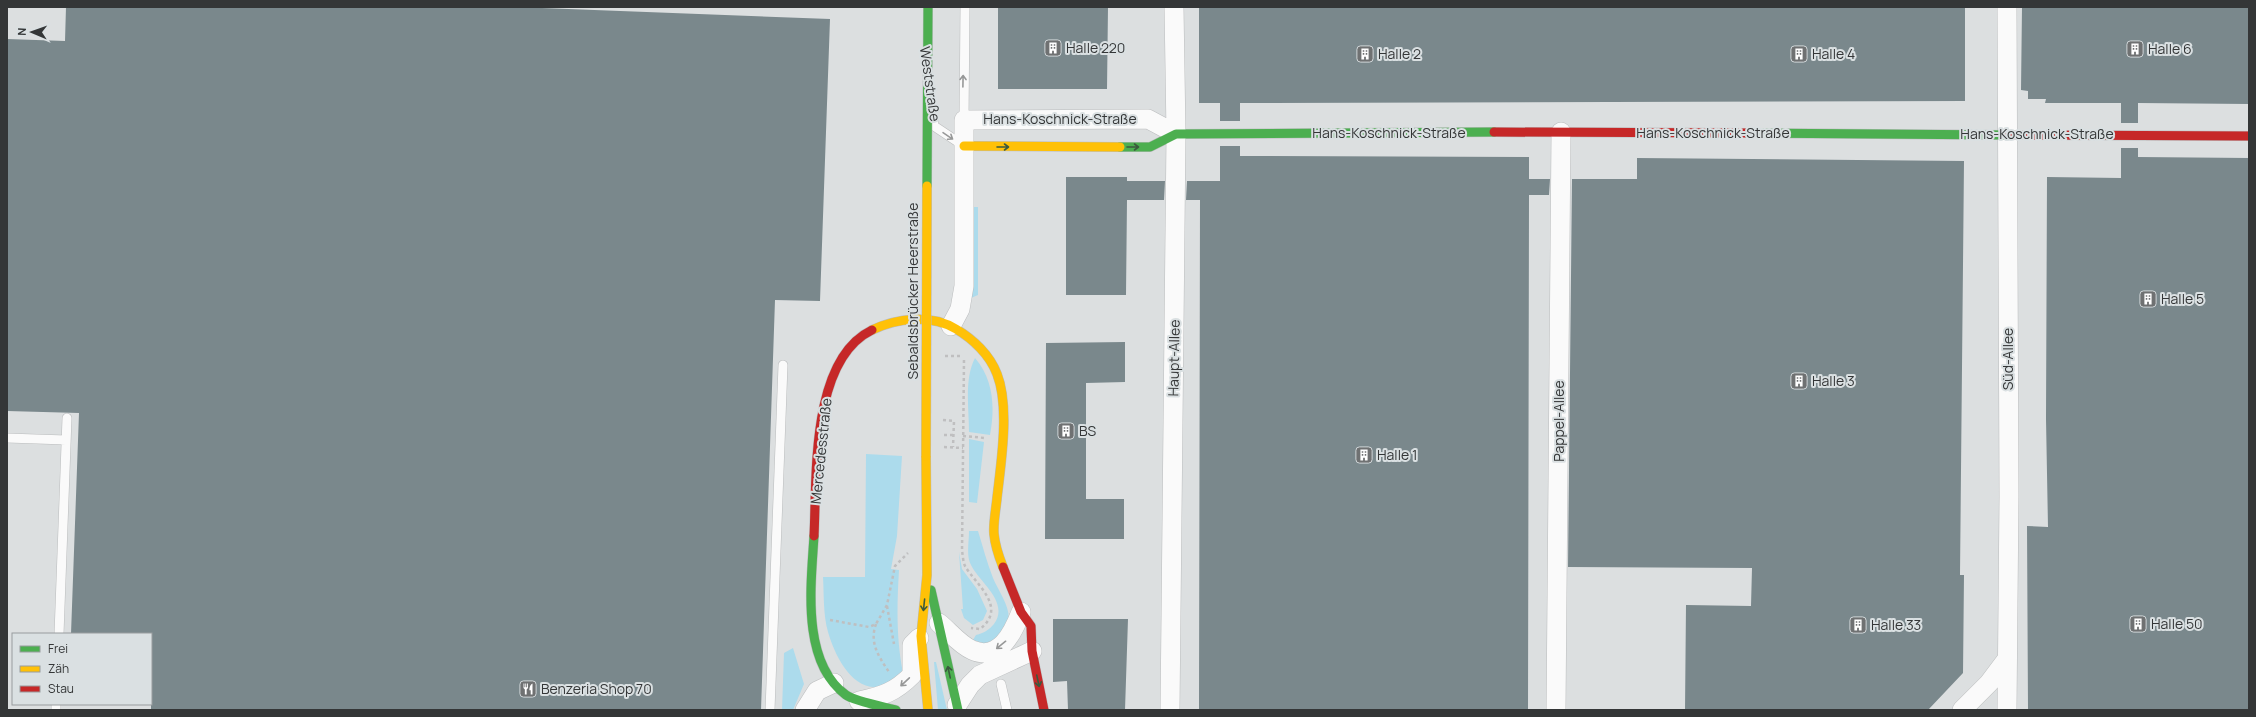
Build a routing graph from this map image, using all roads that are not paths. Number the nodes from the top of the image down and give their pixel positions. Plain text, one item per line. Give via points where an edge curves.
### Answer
1 (919, 7) edge
2 (928, 7) edge
3 (965, 7) edge
4 (1174, 7) edge
5 (2006, 7) edge
6 (964, 120) junction
7 (1561, 132) junction
8 (1176, 134) junction
9 (2007, 134) junction
10 (2249, 136) edge
11 (964, 146) junction
12 (951, 326) junction
13 (783, 365) dead end
14 (67, 418) dead end
15 (7, 438) edge
16 (66, 440) junction
17 (927, 575) junction
18 (1021, 612) junction
19 (939, 623) junction
20 (59, 633) edge
21 (921, 636) junction
22 (1032, 651) junction
23 (2007, 659) junction
24 (834, 683) junction
25 (1001, 684) dead end
26 (859, 701) junction
27 (957, 708) edge
28 (770, 710) edge
29 (805, 710) edge
30 (896, 710) edge
31 (928, 710) edge
32 (1007, 710) edge
33 (1044, 710) edge
34 (1170, 710) edge
35 (1556, 710) edge
36 (1962, 710) edge
37 (2007, 710) edge

1 -> 11 lane, Weststraße via 934,126
2 - 17 street, Sebaldsbrücker Heerstraße, bridge
6 -> 3 lane, Weststraße
4 - 8 street, Haupt-Allee
5 - 9 street, Süd-Allee
6 - 8 street, Hans-Koschnick-Straße via 1148,119
6 - 11 street
7 - 8 street, Hans-Koschnick-Straße
7 - 9 street, Hans-Koschnick-Straße
7 - 35 street, Pappel-Allee
11 -> 8 street, Hans-Koschnick-Straße via 1150,147
8 - 34 street, Haupt-Allee
9 - 10 street, Hans-Koschnick-Straße
9 - 23 street, Süd-Allee
11 - 12 street via 964,286 960,309
12 - 18 street, Mercedesstraße via 969,337 988,358 997,374 1002,403 1003,440 994,534 1002,564
12 - 24 street, Mercedesstraße via 935,321 912,320 885,324 862,335 836,365 824,401 812,556 812,615 819,658
13 - 28 lane
14 - 16 lane
15 - 16 lane
16 - 20 lane
17 - 19 street, Sebaldsbrücker Heerstraße
17 -> 21 street, Sebaldsbrücker Heerstraße
18 -> 19 street via 1015,629 1002,646 987,653 972,650
18 - 22 street, Mercedesstraße via 1031,626
27 -> 19 street, Sebaldsbrücker Heerstraße
21 -> 26 street via 912,645 912,676 903,685 879,697
21 - 31 street, Sebaldsbrücker Heerstraße
22 - 27 street via 980,675 970,685
22 -> 33 street, Mercedesstraße
23 - 36 street via 1989,683
23 - 37 street, Süd-Allee
24 - 26 street, Mercedesstraße via 847,696
24 - 29 street via 817,691
25 - 32 lane
26 - 30 street, Mercedesstraße

